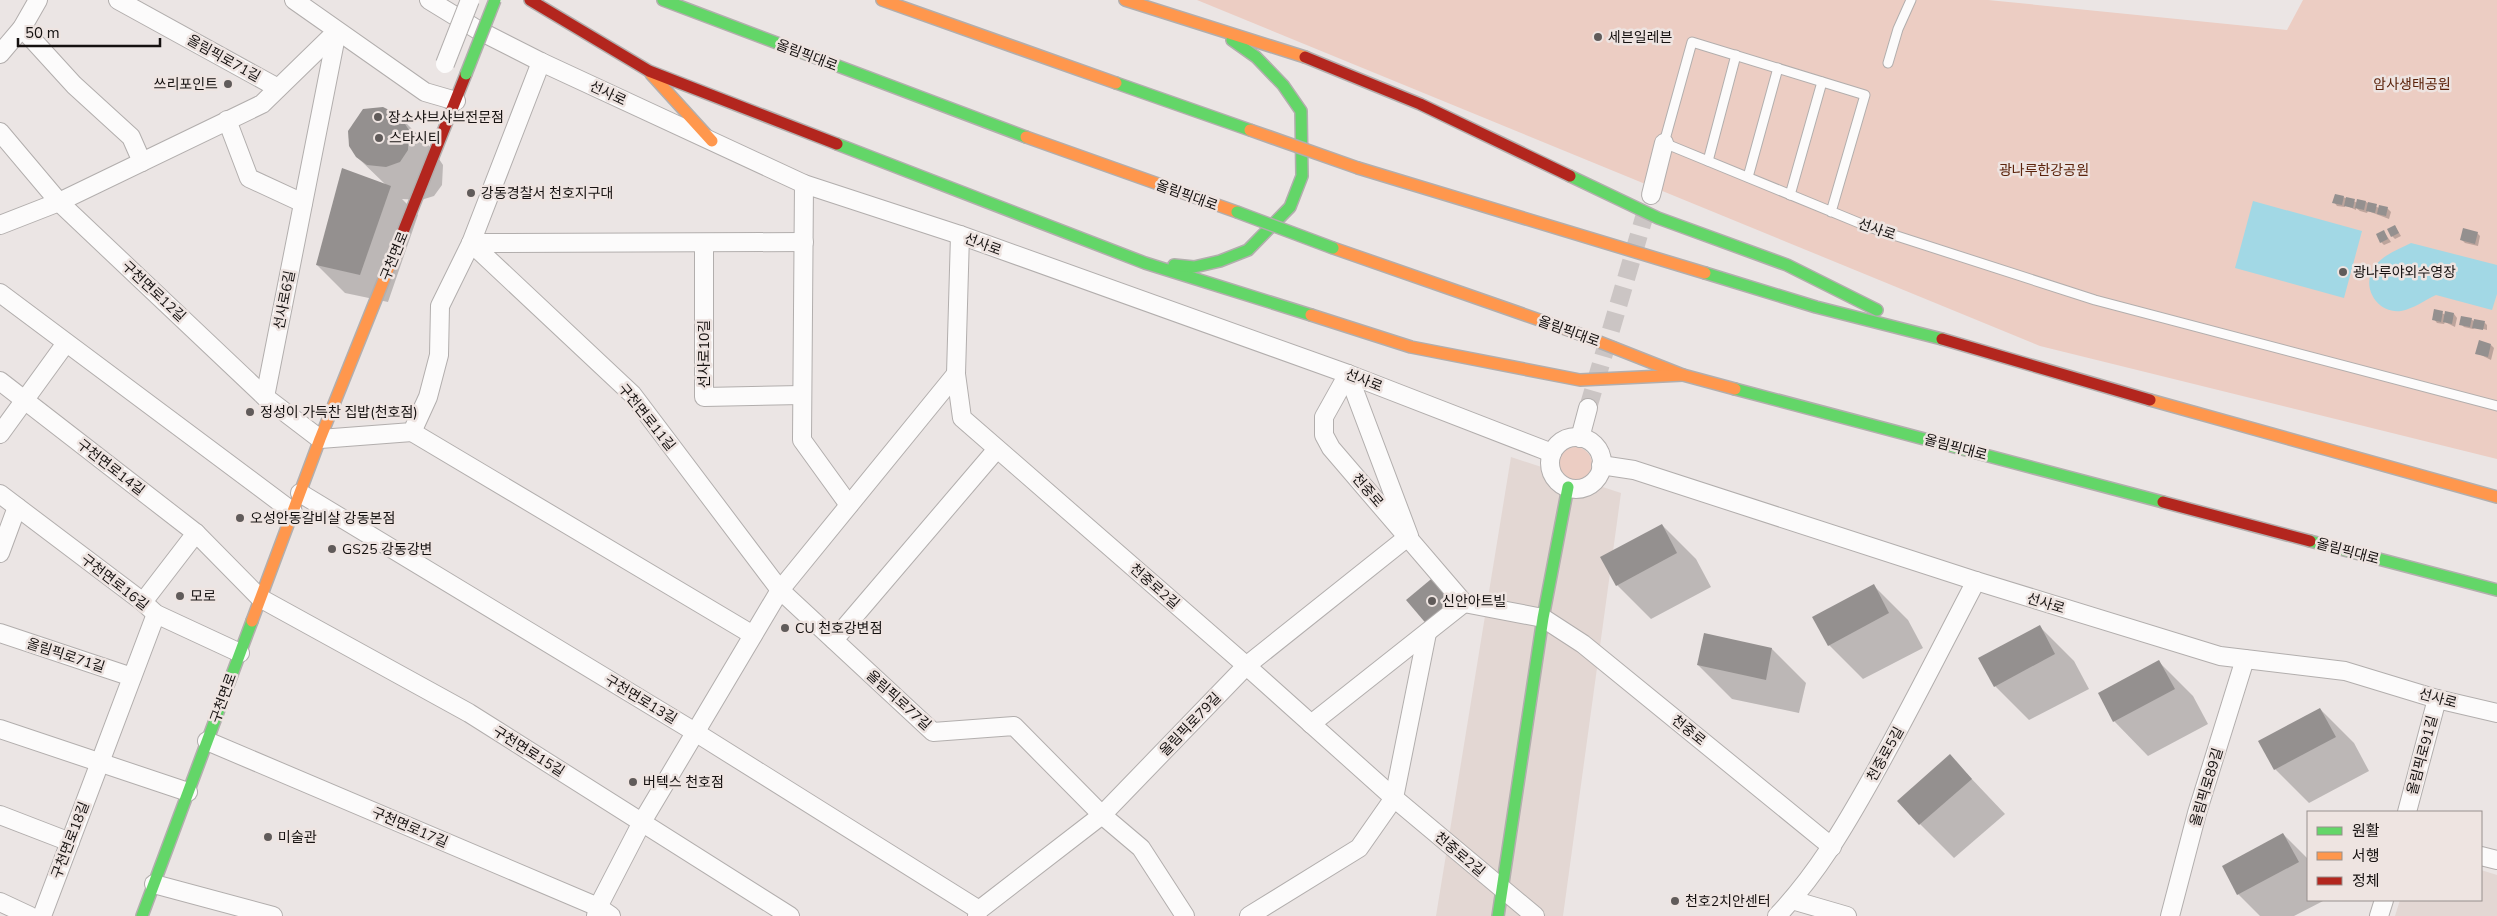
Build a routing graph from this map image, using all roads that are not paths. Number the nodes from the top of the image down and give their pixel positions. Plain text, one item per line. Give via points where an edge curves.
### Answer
1 (38, 0) edge
2 (118, 0) edge
3 (294, 0) edge
4 (429, 0) edge
5 (470, 0) edge
6 (495, 0) edge
7 (663, 0) edge
8 (882, 0) edge
9 (900, 0) edge
10 (1125, 0) edge
11 (1911, 0) edge
12 (530, 1) edge
13 (931, 16) junction
14 (22, 28) junction
15 (1217, 28) junction
16 (337, 31) junction
17 (0, 54) edge
18 (1736, 56) junction
19 (541, 62) junction
20 (1888, 63) dead end
21 (445, 64) dead end
22 (1778, 68) junction
23 (649, 71) junction
24 (1822, 82) junction
25 (278, 88) junction
26 (456, 101) junction
27 (227, 120) junction
28 (0, 132) edge
29 (712, 141) junction
30 (1664, 143) junction
31 (1708, 161) junction
32 (142, 162) junction
33 (1748, 177) junction
34 (804, 184) junction
35 (1790, 195) junction
36 (1650, 196) tunnel mouth
37 (59, 202) junction
38 (303, 203) junction
39 (1831, 212) junction
40 (0, 225) edge
41 (960, 236) junction
42 (804, 242) junction
43 (471, 243) junction
44 (704, 243) junction
45 (1145, 263) junction
46 (0, 293) edge
47 (1918, 332) junction
48 (66, 343) junction
49 (956, 374) junction
50 (1348, 374) junction
51 (1683, 375) junction
52 (0, 381) edge
53 (802, 395) junction
54 (265, 397) junction
55 (25, 401) junction
56 (2497, 406) edge
57 (1588, 408) tunnel mouth
58 (412, 432) junction
59 (0, 434) edge
60 (1580, 438) junction
61 (320, 439) junction
62 (997, 449) junction
63 (1552, 453) junction
64 (1601, 466) junction
65 (1568, 487) junction
66 (300, 493) junction
67 (0, 494) edge
68 (2497, 497) edge
69 (849, 505) junction
70 (17, 507) junction
71 (293, 512) junction
72 (196, 533) junction
73 (1408, 536) junction
74 (2, 544) edge
75 (1976, 581) junction
76 (780, 590) junction
77 (2497, 590) edge
78 (260, 598) junction
79 (1464, 603) junction
80 (150, 608) junction
81 (1543, 618) junction
82 (1427, 633) junction
83 (0, 634) edge
84 (753, 635) junction
85 (834, 640) junction
86 (240, 653) junction
87 (2245, 659) junction
88 (1246, 666) junction
89 (132, 677) junction
90 (2437, 699) junction
91 (2497, 714) edge
92 (1311, 724) junction
93 (0, 729) edge
94 (695, 732) junction
95 (207, 741) junction
96 (100, 763) junction
97 (188, 792) junction
98 (1394, 798) junction
99 (2407, 811) edge
100 (0, 815) edge
101 (1102, 815) junction
102 (642, 822) junction
103 (70, 842) junction
104 (1832, 848) junction
105 (2482, 856) edge
106 (2497, 860) edge
107 (154, 884) junction
108 (1502, 890) junction
109 (1792, 900) junction
110 (2384, 901) edge
111 (0, 902) edge
112 (602, 913) edge
113 (978, 913) edge
114 (30, 916) edge
115 (42, 916) edge
116 (142, 916) edge
117 (273, 916) edge
118 (790, 916) edge
119 (1185, 916) edge
120 (1250, 916) edge
121 (1498, 916) edge
122 (1535, 916) edge
123 (1777, 916) edge
124 (1847, 916) edge
125 (2170, 916) edge
126 (2379, 916) edge

1 - 14 street
2 - 25 street, 올림픽로71길
3 - 16 street
4 - 19 street, 선사로 via 478,30
5 - 21 street, bridge
6 - 26 main road, 구천면로, bridge
7 - 51 main road, 올림픽대로, bridge via 1043,144 1574,332
8 - 13 main road
9 - 13 main road
10 - 15 main road
11 - 20 lane
12 - 23 main road
13 - 47 main road, bridge via 1358,168 1816,307
14 - 17 street
14 - 32 street via 74,85 131,137
15 - 45 main road via 1256,57 1283,84 1301,111 1302,176 1290,207 1248,250 1194,267
15 - 47 main road via 1287,50 1420,104 1658,218 1787,265
16 - 25 street, 올림픽로71길
16 - 26 street via 425,92
16 - 38 street, 선사로6길
18 - 22 lane
18 - 30 lane via 1692,42
18 - 31 lane
19 - 29 street, 선사로
19 - 43 street
22 - 24 lane
22 - 33 lane
23 - 29 main road
23 - 45 main road
24 - 35 lane
24 - 39 lane via 1865,95
25 - 27 street, 올림픽로71길 via 262,104
26 - 61 main road, 구천면로
27 - 32 street, 올림픽로71길
27 - 38 street via 249,178
28 - 37 street, 구천면로12길
29 - 34 street, 선사로
30 - 31 lane, 선사로
30 - 36 street
31 - 33 lane, 선사로
32 - 37 street, 올림픽로71길
33 - 35 lane, 선사로
34 - 41 street, 선사로
34 - 42 street
35 - 39 lane, 선사로
37 - 40 street, 올림픽로71길
37 - 54 street, 구천면로12길
38 - 54 street, 선사로6길
39 - 56 lane, 선사로 via 2095,300
41 - 49 street, 천중로2길
41 - 50 street, 선사로
42 - 44 street
42 - 53 street
43 - 44 street
43 - 58 street via 440,306 439,355 428,397
43 - 76 street, 구천면로11길 via 632,394
44 - 53 street, 선사로10길 via 704,397
45 - 51 main road via 1411,347 1580,380
46 - 48 street
47 - 68 main road
48 - 55 street
48 - 71 street
49 - 62 street, 천중로2길 via 962,418
49 - 69 street
50 - 63 street, 선사로
50 - 73 street
50 - 73 street, 천중로 via 1324,418 1324,435 1331,448
51 - 77 main road, 올림픽대로
52 - 55 street, 구천면로14길
53 - 69 street via 802,440
54 - 61 street, 구천면로12길
55 - 59 street
55 - 72 street, 구천면로14길
57 - 60 street
58 - 61 street
58 - 84 street
60 - 63 street via 1567,438
60 - 64 street via 1598,449
61 - 66 main road, 구천면로
62 - 85 street
62 - 88 street, 천중로2길
63 - 65 street via 1552,474
64 - 65 street via 1599,474 1588,486
64 - 75 street, 선사로 via 1634,470
65 - 81 main road
66 - 71 main road, 구천면로
66 - 94 street, 구천면로13길
67 - 70 street, 구천면로16길
69 - 76 street
70 - 74 street
70 - 80 street, 구천면로16길
71 - 78 main road, 구천면로
72 - 78 street, 구천면로14길
72 - 80 street
73 - 79 street, 천중로
73 - 88 street, 올림픽로79길
75 - 87 street, 선사로 via 2220,656
75 - 104 street, 천중로5길 via 1895,738
76 - 84 street
76 - 85 street, 올림픽로77길
78 - 86 main road, 구천면로
78 - 102 street, 구천면로15길 via 469,713
79 - 81 street, 천중로
79 - 82 street
80 - 86 street, 구천면로16길
80 - 89 street, 구천면로18길
81 - 104 street, 천중로 via 1583,644
81 - 108 main road
82 - 92 street
82 - 98 street
83 - 89 street, 올림픽로71길
84 - 94 street
85 - 101 street, 올림픽로77길 via 933,732 1014,726
86 - 95 main road, 구천면로
87 - 90 street, 선사로 via 2345,671
87 - 125 street, 올림픽로89길 via 2197,813
88 - 92 street, 천중로2길
88 - 101 street, 올림픽로79길
89 - 96 street, 구천면로18길
90 - 91 street, 선사로
90 - 99 street, 올림픽로91길
92 - 98 street, 천중로2길
93 - 96 street
94 - 102 street
94 - 113 street, 구천면로13길
95 - 97 main road, 구천면로
95 - 112 street, 구천면로17길
96 - 97 street
96 - 103 street, 구천면로18길
97 - 107 main road, 구천면로
98 - 108 street, 천중로2길
98 - 120 street via 1359,848
100 - 103 street
101 - 113 street, 올림픽로79길
101 - 119 street, 올림픽로77길 via 1141,848
102 - 112 street
102 - 118 street, 구천면로15길
103 - 115 street, 구천면로18길
104 - 109 street, 천중로5길
105 - 106 street
107 - 116 main road, 구천면로
107 - 117 street
108 - 121 main road
108 - 122 street, 천중로2길
109 - 123 street, 천중로5길
109 - 124 street
110 - 126 street
111 - 114 street

